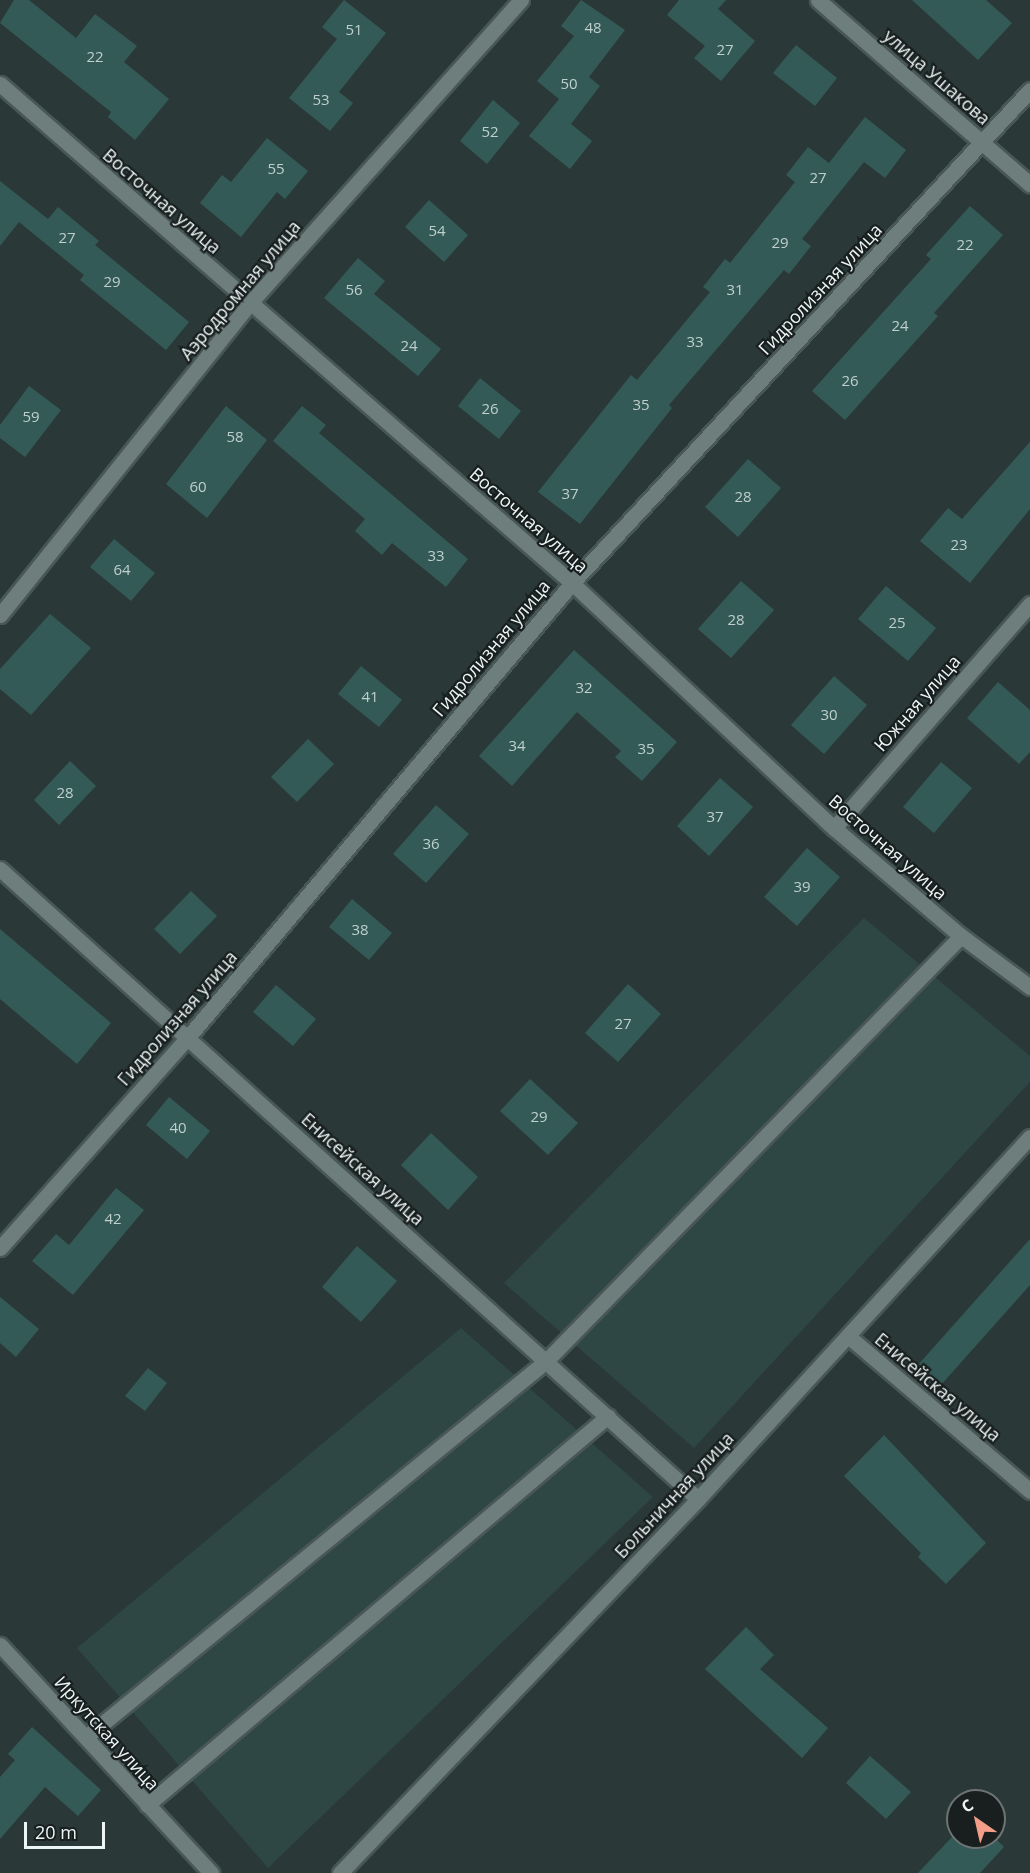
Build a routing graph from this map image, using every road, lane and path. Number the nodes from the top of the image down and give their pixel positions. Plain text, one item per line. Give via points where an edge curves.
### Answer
1 (521, 0) edge
2 (818, 0) edge
3 (0, 84) edge
4 (1030, 90) edge
5 (983, 142) junction
6 (1030, 183) edge
7 (249, 304) junction
8 (572, 583) junction
9 (1030, 604) edge
10 (0, 615) edge
11 (834, 828) junction
12 (0, 869) edge
13 (961, 936) junction
14 (1030, 987) edge
15 (188, 1037) junction
16 (1030, 1137) edge
17 (0, 1248) edge
18 (848, 1336) junction
19 (546, 1361) junction
20 (608, 1416) junction
21 (1030, 1491) edge
22 (698, 1498) junction
23 (0, 1645) edge
24 (86, 1737) junction
25 (147, 1806) junction
26 (211, 1873) edge
27 (340, 1873) edge

1 - 7 street, Аэродромная улица
2 - 5 street, улица Ушакова
3 - 7 street, Восточная улица
4 - 5 street, Гидролизная улица
5 - 6 street, улица Ушакова
5 - 8 street, Гидролизная улица
7 - 8 street, Восточная улица
7 - 10 street, Аэродромная улица
8 - 11 street, Восточная улица
8 - 15 street, Гидролизная улица
9 - 11 street, Южная улица
11 - 13 street, Восточная улица
12 - 15 street, Енисейская улица
13 - 14 street, Восточная улица
13 - 19 street
15 - 17 street, Гидролизная улица
15 - 19 street, Енисейская улица
16 - 18 street, Больничная улица
18 - 21 street, Енисейская улица
18 - 22 street, Больничная улица
19 - 20 street, Енисейская улица
19 - 24 street
20 - 22 street, Енисейская улица
20 - 25 street
22 - 27 street, Больничная улица
23 - 24 street, Иркутская улица
24 - 25 street, Иркутская улица
25 - 26 street, Иркутская улица

